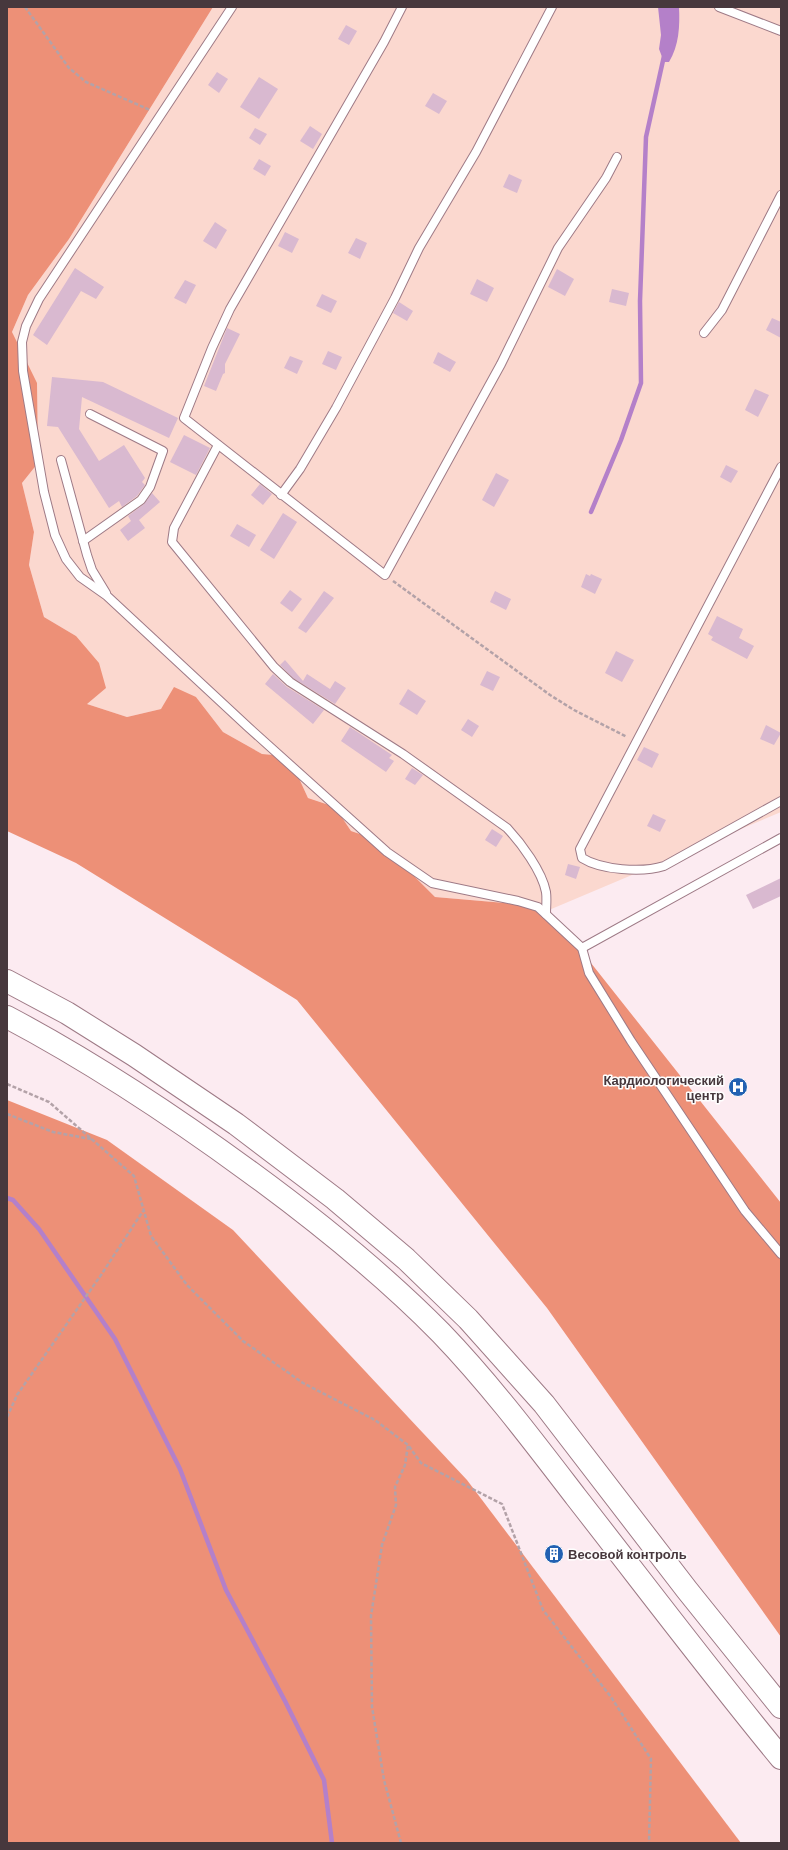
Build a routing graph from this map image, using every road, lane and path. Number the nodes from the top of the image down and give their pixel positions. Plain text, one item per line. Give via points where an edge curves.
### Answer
1 (25, 7) edge
2 (232, 7) edge
3 (402, 7) edge
4 (552, 7) edge
5 (719, 7) edge
6 (781, 31) edge
7 (160, 114) junction
8 (617, 157) dead end
9 (781, 195) edge
10 (704, 333) dead end
11 (90, 414) dead end
12 (218, 445) junction
13 (61, 460) dead end
14 (781, 466) edge
15 (281, 495) junction
16 (82, 541) junction
17 (385, 575) junction
18 (107, 596) junction
19 (636, 742) junction
20 (781, 801) edge
21 (781, 838) edge
22 (546, 914) junction
23 (582, 948) junction
24 (7, 981) edge
25 (7, 1017) edge
26 (7, 1084) edge
27 (7, 1114) edge
28 (92, 1139) junction
29 (144, 1211) junction
30 (781, 1254) edge
31 (7, 1417) edge
32 (408, 1445) junction
33 (781, 1707) edge
34 (781, 1758) edge
35 (401, 1843) edge
36 (650, 1843) edge

1 - 7 path via 69,68 86,82
2 - 7 lane
3 - 12 lane via 230,309 212,348 184,418
4 - 15 lane via 476,152 419,248 336,408 300,469
5 - 6 lane
7 - 18 lane via 40,299 26,326 22,342 23,371 32,425 55,535 66,559 80,577
8 - 17 lane via 598,190 558,248 501,364
9 - 10 lane via 722,310
11 - 16 lane via 163,451 150,487 141,500
12 - 15 lane
12 - 22 lane via 174,528 172,542 274,667 290,682 403,754 507,828 517,838 539,873 546,892
13 - 16 lane
14 - 19 lane
15 - 17 lane
16 - 18 lane via 92,570
17 - 19 path via 568,706
18 - 22 lane via 387,852 432,882 518,901 538,907
19 - 20 lane via 580,849 582,858 591,864 634,870 664,866
21 - 23 lane
22 - 23 lane
23 - 30 lane via 589,973 631,1041 745,1211
24 - 33 highway via 67,1013 236,1124 335,1199 406,1259 468,1319 544,1404
25 - 34 highway via 120,1081 213,1144 335,1238 395,1289 440,1332 534,1443 720,1684
26 - 28 path via 49,1102
27 - 28 path via 53,1132
28 - 29 path via 134,1176
29 - 31 path via 17,1395
29 - 32 path via 150,1236 187,1285 243,1341 303,1383 376,1420
32 - 35 path via 405,1465 395,1487 396,1505 382,1545 371,1616 372,1707 384,1780
32 - 36 path via 422,1463 502,1504 543,1610 611,1697 651,1759

